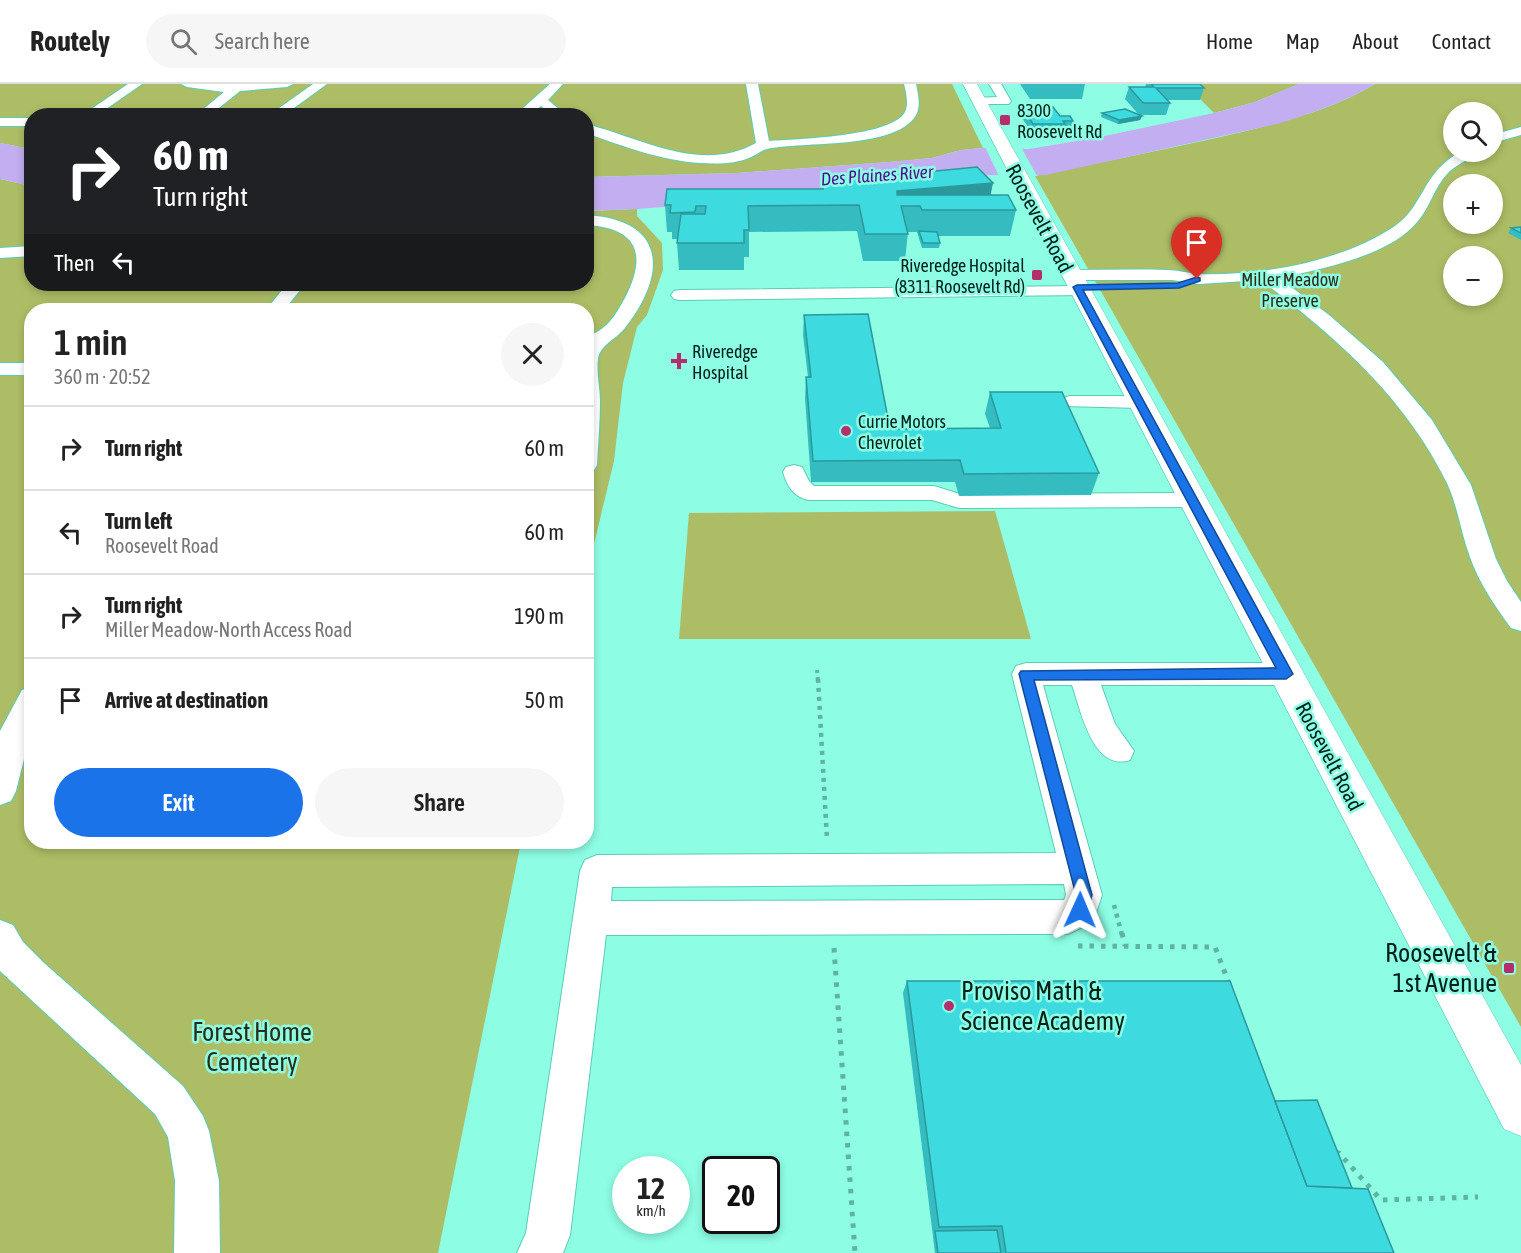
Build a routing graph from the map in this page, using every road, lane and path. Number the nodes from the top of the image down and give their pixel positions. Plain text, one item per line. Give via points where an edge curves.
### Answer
1 (136, 84) edge
2 (187, 84) edge
3 (286, 84) edge
4 (321, 84) edge
5 (556, 84) edge
6 (752, 84) edge
7 (910, 84) edge
8 (970, 84) edge
9 (995, 84) edge
10 (236, 89) junction
11 (541, 100) junction
12 (979, 101) junction
13 (99, 108) edge
14 (211, 108) edge
15 (286, 108) edge
16 (530, 108) edge
17 (551, 108) edge
18 (0, 122) edge
19 (24, 122) edge
20 (594, 131) edge
21 (1521, 131) edge
22 (1503, 136) edge
23 (763, 145) junction
24 (600, 148) dead end
25 (653, 149) junction
26 (1452, 162) edge
27 (594, 221) edge
28 (24, 252) edge
29 (0, 253) edge
30 (1263, 274) junction
31 (1076, 285) junction
32 (290, 291) edge
33 (680, 295) dead end
34 (281, 303) edge
35 (594, 341) edge
36 (0, 369) edge
37 (24, 369) edge
38 (1070, 402) dead end
39 (1140, 402) junction
40 (794, 472) dead end
41 (1191, 500) junction
42 (1521, 621) edge
43 (817, 670) dead end
44 (1286, 674) junction
45 (24, 713) edge
46 (13, 760) edge
47 (0, 791) edge
48 (1077, 868) junction
49 (829, 869) junction
50 (591, 918) junction
51 (0, 937) edge
52 (833, 939) junction
53 (1067, 946) dead end
54 (1231, 990) edge
55 (1521, 1112) edge
56 (1327, 1153) edge
57 (1478, 1197) dead end
58 (547, 1247) edge
59 (197, 1253) edge
60 (855, 1253) edge

1 - 13 lane
2 - 10 lane
3 - 10 lane
4 - 15 lane
5 - 11 lane
6 - 23 lane
7 - 23 lane via 910,113 903,122 891,127 842,139
8 - 12 main road, Roosevelt Road
9 - 12 lane via 1005,100
10 - 14 lane
11 - 16 lane
11 - 17 lane
12 - 31 main road, Roosevelt Road
18 - 19 lane
20 - 25 lane
21 - 22 lane
23 - 25 lane via 748,154 719,159 695,159
24 - 25 lane
26 - 30 lane via 1438,175 1417,216 1384,240 1320,263
27 - 35 lane via 623,226 644,251 646,265 642,282 619,327
28 - 29 lane
30 - 31 lane via 1197,279 1179,286
30 - 42 lane via 1347,339 1420,417 1469,508 1483,559 1497,588
31 - 33 lane
31 - 39 main road, Roosevelt Road
32 - 34 lane
36 - 37 lane
38 - 39 lane
39 - 41 main road, Roosevelt Road
40 - 41 lane via 798,484 808,493 946,491 959,501
41 - 44 main road, Roosevelt Road
43 - 49 path
44 - 48 lane via 1026,674
44 - 55 main road, Roosevelt Road
45 - 46 lane via 16,728
46 - 47 lane
48 - 49 lane
48 - 52 lane via 1084,895 1080,910 1068,917
49 - 50 lane via 597,871
50 - 52 lane
50 - 58 lane
51 - 59 lane via 10,955 31,976 169,1100 188,1131 197,1181
52 - 60 path
53 - 54 path via 1215,947
56 - 57 path via 1339,1153 1381,1200

